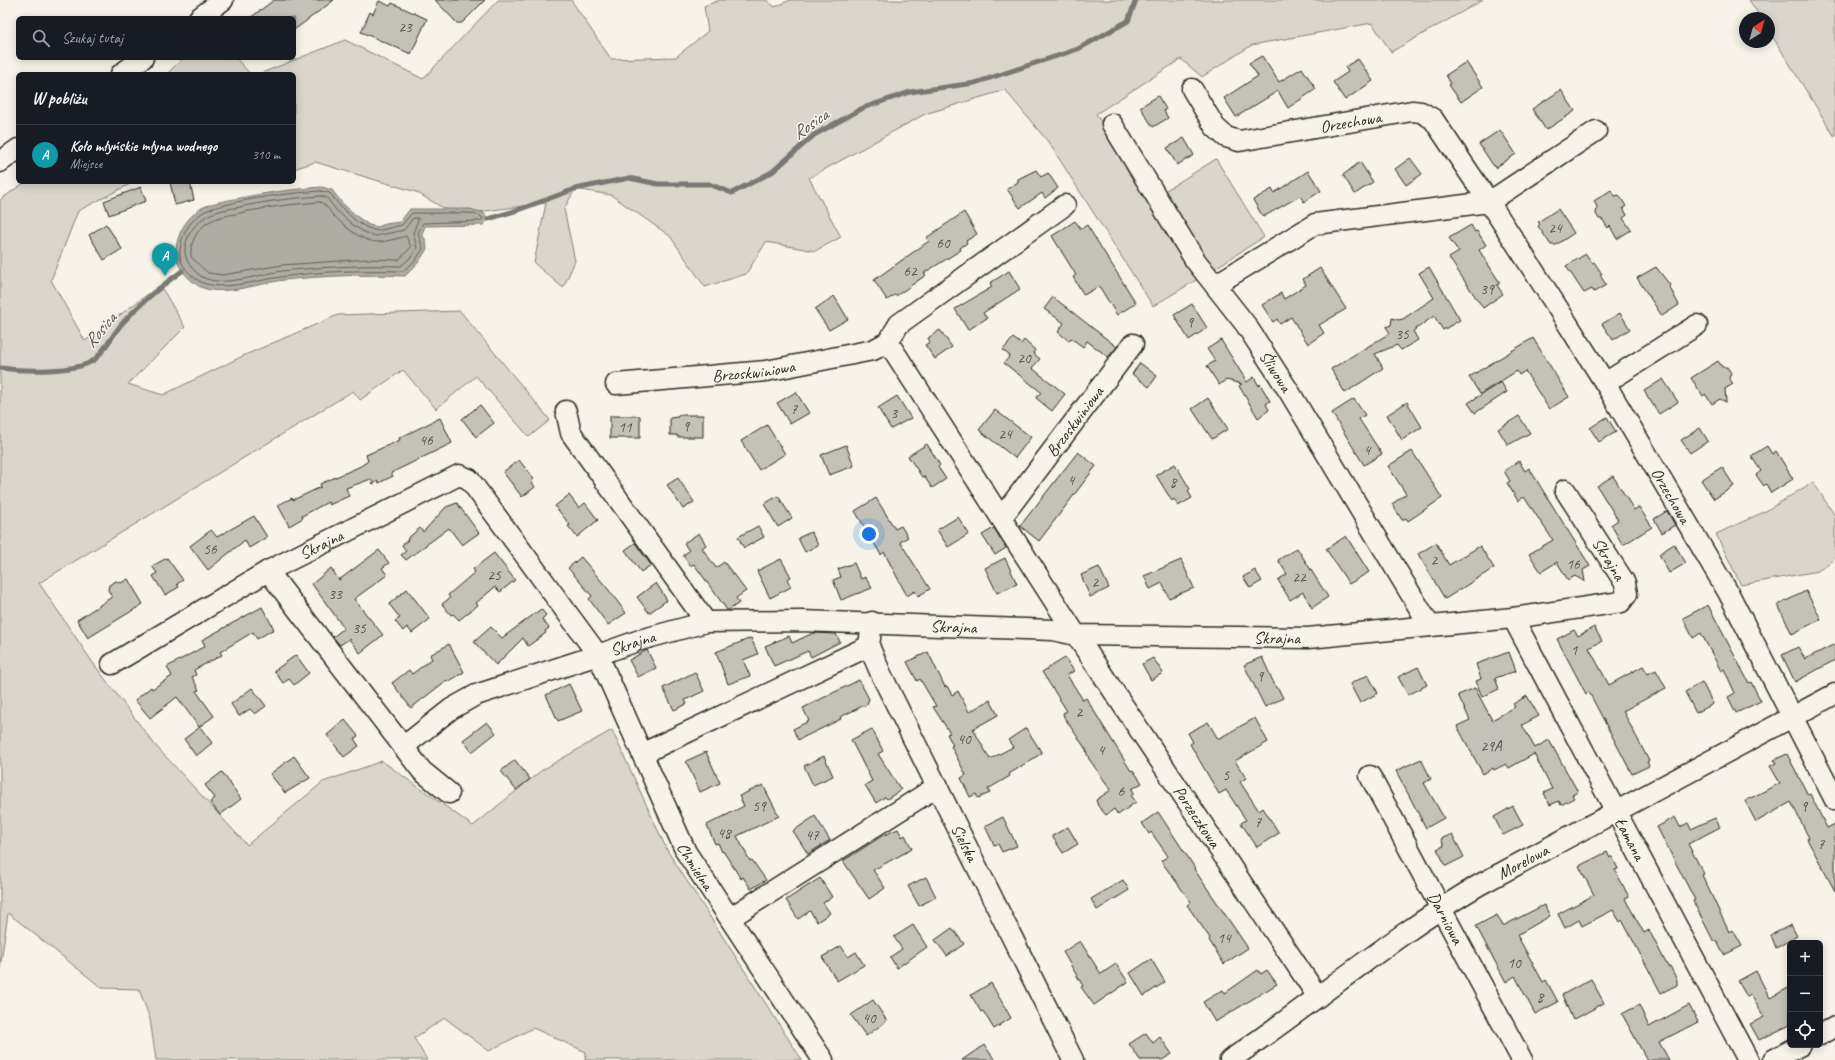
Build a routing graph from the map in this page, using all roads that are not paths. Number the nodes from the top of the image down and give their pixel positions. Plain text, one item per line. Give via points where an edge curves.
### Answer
1 (223, 0) edge
2 (201, 16) edge
3 (140, 60) edge
4 (124, 72) edge
5 (1192, 90) dead end
6 (1112, 124) dead end
7 (1596, 131) dead end
8 (16, 150) edge
9 (0, 162) edge
10 (1489, 202) junction
11 (1065, 205) dead end
12 (1215, 285) junction
13 (1697, 325) dead end
14 (888, 342) junction
15 (1133, 344) dead end
16 (1605, 383) junction
17 (616, 384) dead end
18 (566, 411) dead end
19 (1565, 490) dead end
20 (1002, 517) junction
21 (268, 570) junction
22 (1513, 618) junction
23 (706, 622) junction
24 (872, 622) junction
25 (1430, 626) junction
26 (1076, 635) junction
27 (869, 646) junction
28 (598, 655) junction
29 (112, 664) dead end
30 (1835, 694) edge
31 (1791, 718) junction
32 (403, 747) junction
33 (643, 756) junction
34 (1370, 776) dead end
35 (938, 786) junction
36 (449, 793) dead end
37 (1835, 800) edge
38 (1616, 812) junction
39 (1440, 908) junction
40 (730, 918) junction
41 (1318, 997) junction
42 (1835, 1027) edge
43 (1823, 1033) edge
44 (1795, 1048) edge
45 (823, 1060) edge
46 (1073, 1060) edge
47 (1230, 1060) edge
48 (1522, 1060) edge
49 (1748, 1060) edge
50 (1773, 1060) edge

1 - 2 street
3 - 4 street
5 - 10 street, Orzechowa via 1215,127 1226,137 1239,141 1412,111 1421,112 1433,119
6 - 12 street, Śliwowa via 1195,260
7 - 10 street
8 - 9 street
10 - 12 street via 1315,224
10 - 16 street, Orzechowa
11 - 14 street via 899,324
12 - 25 street, Śliwowa via 1246,325 1290,393
13 - 16 street
14 - 17 street, Brzoskwiniowa via 873,350 766,371
14 - 20 street
15 - 20 street, Brzoskwiniowa
16 - 31 street, Orzechowa via 1728,592
18 - 23 street via 571,433
19 - 22 street, Skrajna via 1625,583 1627,594 1621,602
20 - 26 street
21 - 28 street, Skrajna via 459,475 469,479
21 - 29 street, Skrajna
21 - 32 street
22 - 25 street, Skrajna
22 - 38 street, Łamana
23 - 24 street, Skrajna
23 - 28 street, Skrajna via 640,640
24 - 26 street, Skrajna via 1053,630
24 - 27 street
25 - 26 street, Skrajna via 1308,638
26 - 41 street, Porzeczkowa
27 - 33 street via 654,748
27 - 35 street, Sielska
28 - 32 street via 476,695 451,709
28 - 33 street, Chmielna
30 - 31 street, Morelowa
31 - 37 street, Orzechowa
31 - 38 street, Morelowa
32 - 36 street via 422,771
33 - 40 street, Chmielna via 686,852
34 - 39 street, Darniowa
35 - 40 street
35 - 46 street, Sielska
38 - 39 street, Morelowa
38 - 49 street, Łamana
39 - 41 street, Morelowa
39 - 48 street, Darniowa
40 - 45 street, Chmielna
41 - 47 street, Morelowa
42 - 43 street
44 - 50 street

